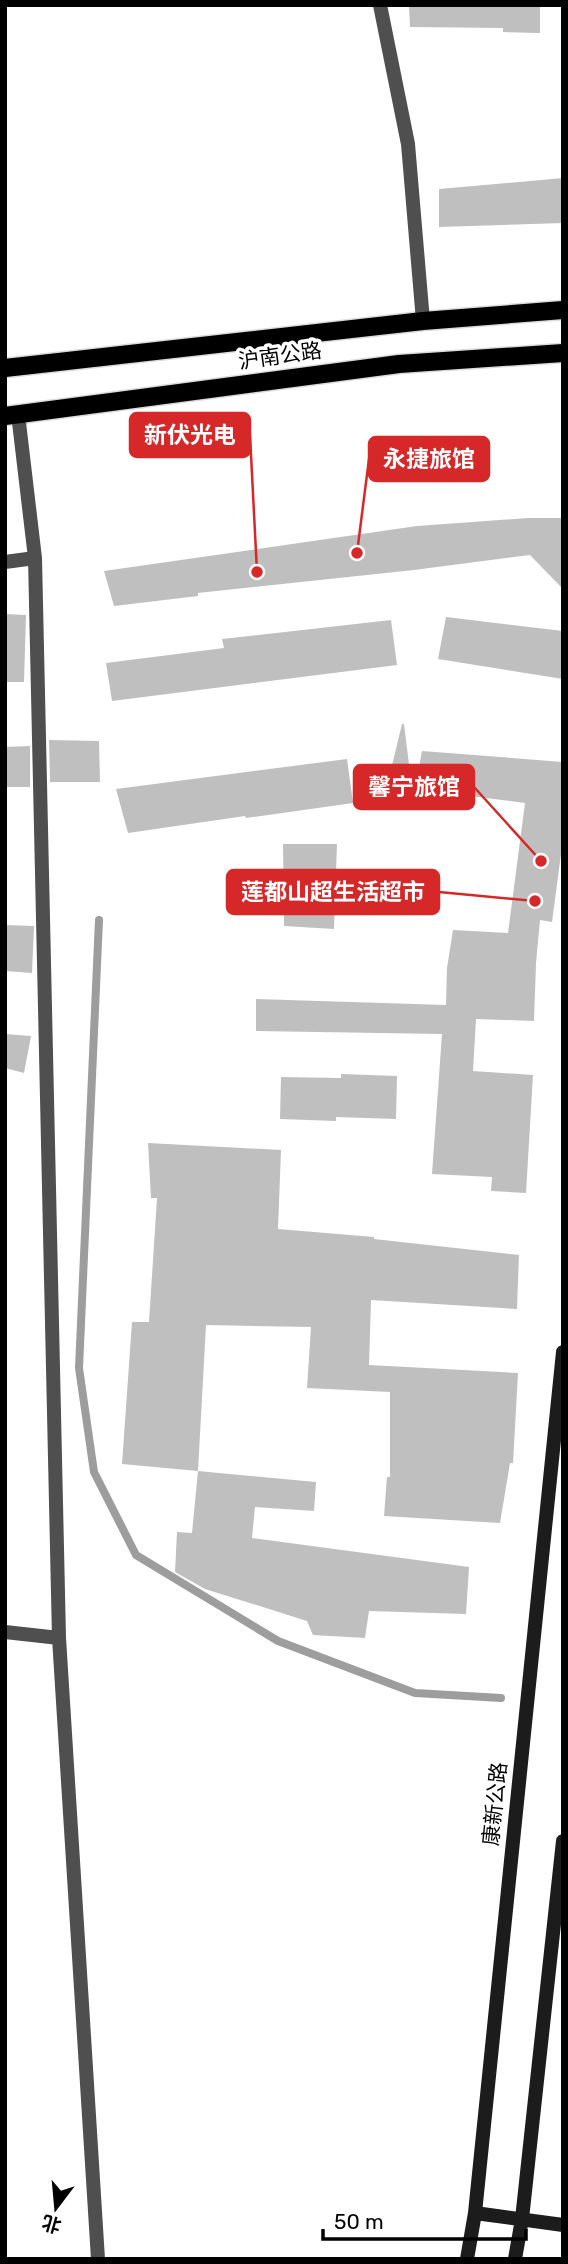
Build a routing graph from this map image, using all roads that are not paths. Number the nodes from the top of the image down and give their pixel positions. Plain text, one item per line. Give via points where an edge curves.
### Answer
1 (380, 5) edge
2 (563, 310) edge
3 (423, 321) junction
4 (563, 353) edge
5 (5, 368) edge
6 (12, 415) edge
7 (34, 558) junction
8 (5, 562) edge
9 (563, 1352) edge
10 (5, 1632) edge
11 (59, 1638) junction
12 (563, 1841) edge
13 (475, 2213) junction
14 (522, 2219) junction
15 (563, 2225) edge
16 (98, 2259) edge
17 (467, 2259) edge
18 (515, 2259) edge

1 - 3 street via 408,144
2 - 3 main road, 沪南公路
3 - 5 main road, 沪南公路
4 - 6 main road, 沪南公路 via 399,363
6 - 7 street
7 - 8 street
7 - 11 street
9 - 13 main road, 康新公路
10 - 11 street
11 - 16 street
12 - 14 main road
13 - 14 main road
13 - 17 main road, 康新公路
14 - 15 main road
14 - 18 main road

